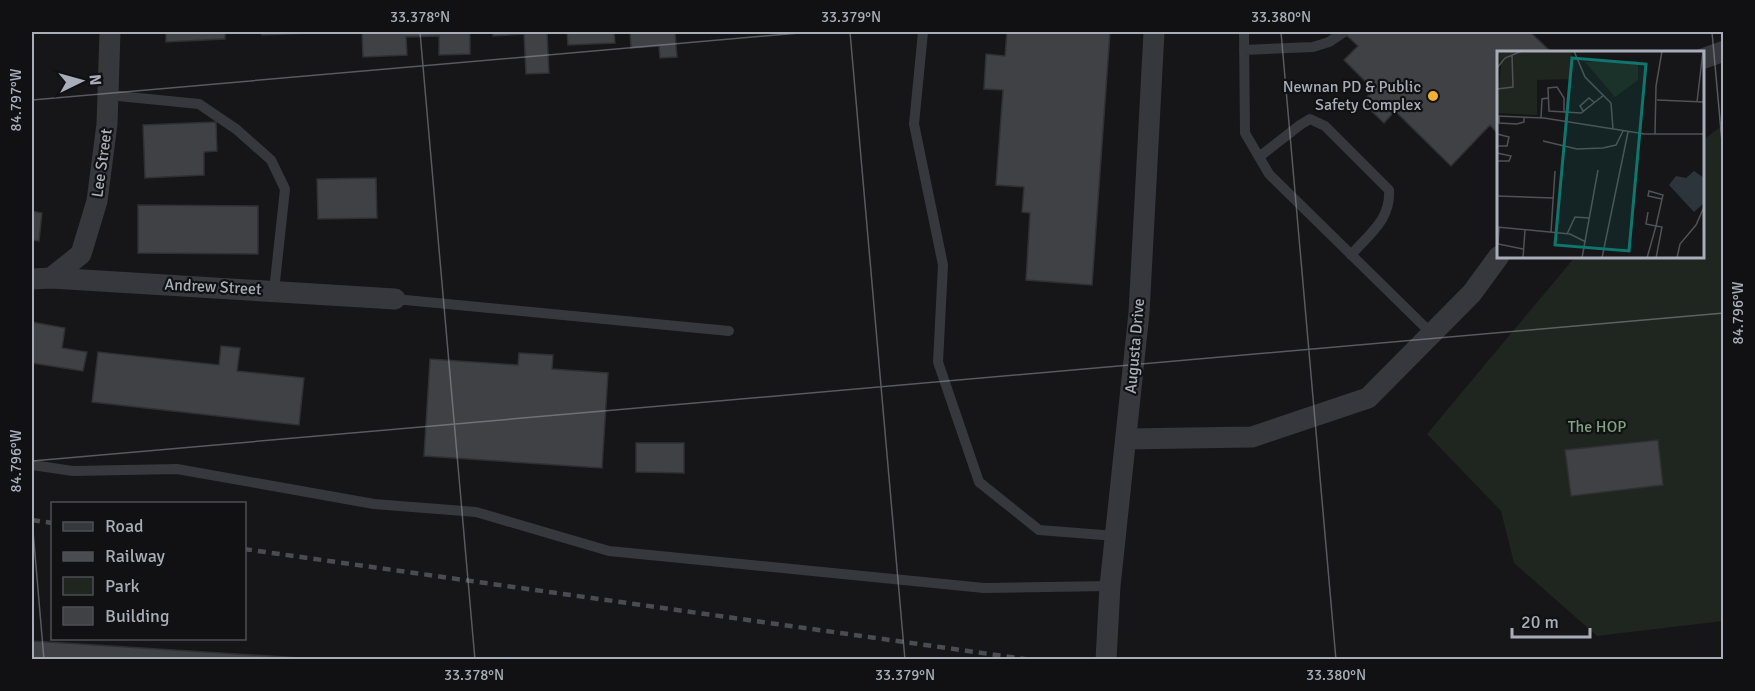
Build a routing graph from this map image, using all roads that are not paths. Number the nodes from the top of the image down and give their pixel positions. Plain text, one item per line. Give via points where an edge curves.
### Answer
1 (110, 32) edge
2 (922, 32) edge
3 (1154, 32) edge
4 (1244, 32) edge
5 (1344, 32) edge
6 (1244, 50) junction
7 (1724, 51) edge
8 (1704, 58) edge
9 (108, 95) junction
10 (1259, 157) junction
11 (1351, 255) junction
12 (1498, 258) edge
13 (41, 278) edge
14 (274, 291) junction
15 (395, 299) joint
16 (729, 331) dead end
17 (1432, 334) junction
18 (1126, 439) junction
19 (32, 465) edge
20 (1116, 536) junction
21 (1110, 586) junction
22 (1106, 660) edge

1 - 9 street, Lee Street
2 - 20 lane via 914,124 943,265 938,362 979,482 1039,530
3 - 18 street, Augusta Drive via 1139,312
4 - 6 lane
5 - 6 lane via 1313,47
6 - 10 lane via 1245,133
7 - 8 street
9 - 13 street, Lee Street via 97,201 81,254
9 - 14 lane via 199,104 271,160 285,189
10 - 11 lane via 1269,174
10 - 11 lane via 1310,119 1325,126 1389,190 1386,216
11 - 17 lane
12 - 17 street via 1473,293
13 - 14 street, Andrew Street
14 - 15 street, Andrew Street
15 - 16 lane
17 - 18 street via 1368,398 1252,437
18 - 20 street, Augusta Drive
19 - 21 lane via 73,471 177,469 374,504 476,512 609,551 984,588
20 - 21 street, Augusta Drive
21 - 22 street, Augusta Drive

